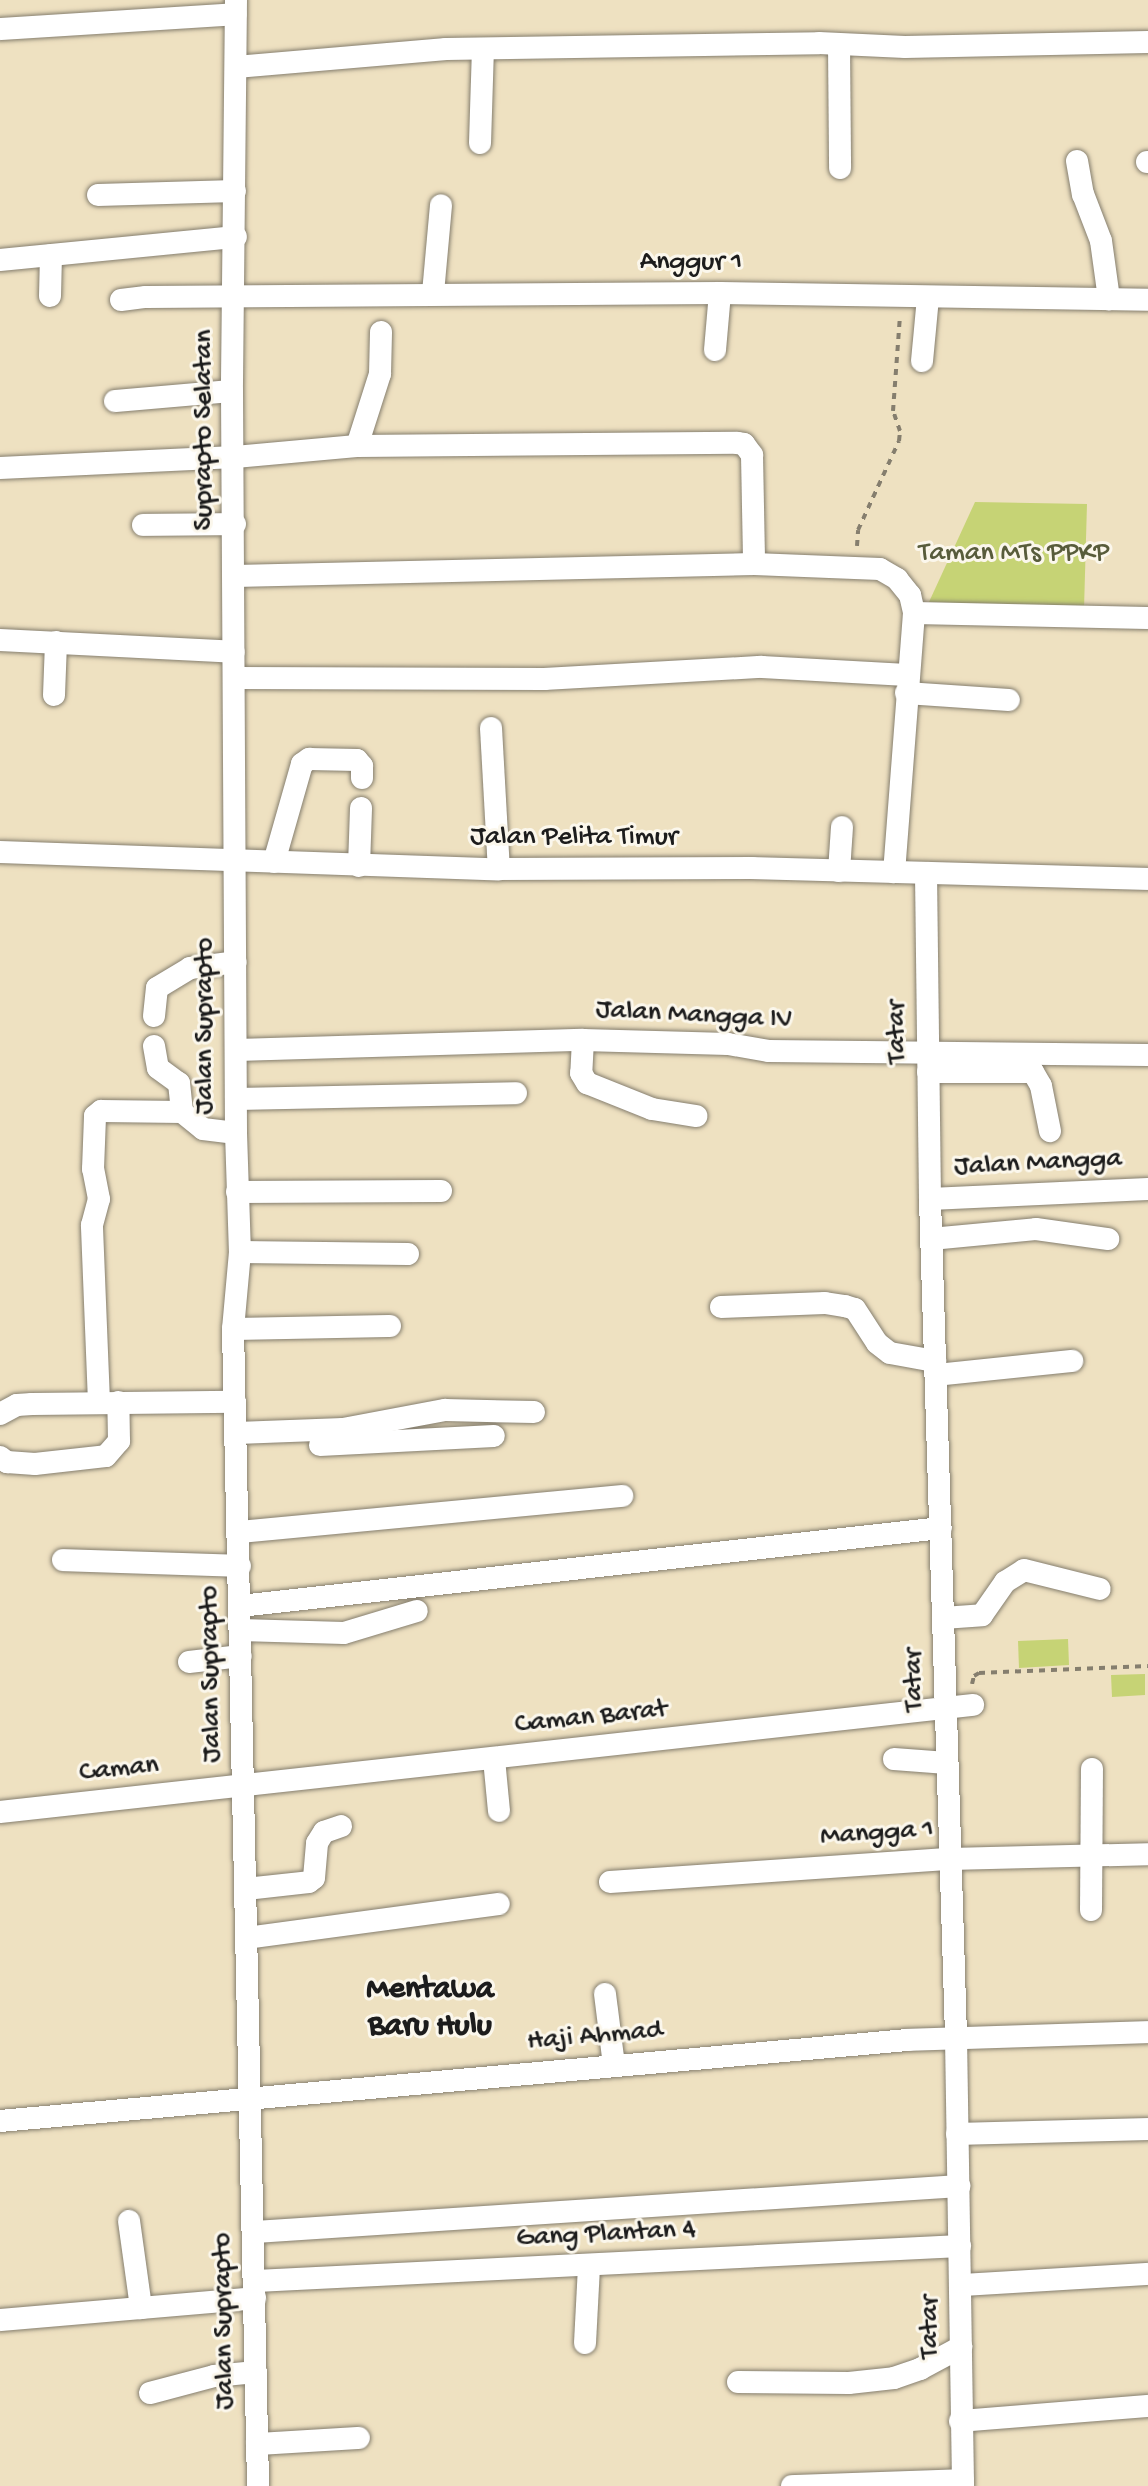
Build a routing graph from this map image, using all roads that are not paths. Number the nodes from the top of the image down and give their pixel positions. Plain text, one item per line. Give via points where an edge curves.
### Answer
1 (236, 7) edge
2 (0, 29) edge
3 (1148, 42) edge
4 (839, 45) junction
5 (483, 49) junction
6 (236, 67) junction
7 (480, 143) dead end
8 (1077, 161) dead end
9 (840, 168) dead end
10 (235, 191) junction
11 (98, 195) dead end
12 (441, 205) dead end
13 (236, 237) junction
14 (51, 255) junction
15 (0, 260) edge
16 (433, 293) junction
17 (720, 293) junction
18 (50, 296) dead end
19 (234, 296) junction
20 (928, 297) junction
21 (1109, 299) junction
22 (121, 300) dead end
23 (1148, 300) edge
24 (381, 332) dead end
25 (715, 350) dead end
26 (922, 361) dead end
27 (232, 391) junction
28 (115, 401) dead end
29 (357, 446) junction
30 (235, 457) junction
31 (0, 468) edge
32 (235, 524) junction
33 (143, 525) dead end
34 (754, 564) junction
35 (235, 576) junction
36 (914, 613) junction
37 (1148, 618) edge
38 (0, 640) edge
39 (56, 642) junction
40 (234, 652) junction
41 (235, 678) junction
42 (906, 684) junction
43 (54, 695) dead end
44 (1009, 700) dead end
45 (491, 728) dead end
46 (362, 778) dead end
47 (361, 808) dead end
48 (842, 827) dead end
49 (0, 852) edge
50 (236, 861) junction
51 (274, 862) junction
52 (359, 866) junction
53 (499, 869) junction
54 (839, 871) junction
55 (894, 872) junction
56 (926, 873) junction
57 (1148, 879) edge
58 (236, 962) junction
59 (154, 1016) dead end
60 (583, 1040) junction
61 (154, 1046) dead end
62 (237, 1050) junction
63 (1148, 1055) edge
64 (928, 1063) junction
65 (516, 1093) dead end
66 (236, 1099) junction
67 (182, 1112) junction
68 (696, 1116) dead end
69 (1050, 1131) dead end
70 (236, 1133) junction
71 (1148, 1189) edge
72 (441, 1191) dead end
73 (237, 1192) junction
74 (930, 1199) junction
75 (931, 1239) junction
76 (1108, 1239) dead end
77 (240, 1252) junction
78 (408, 1254) dead end
79 (721, 1307) dead end
80 (390, 1326) dead end
81 (233, 1329) junction
82 (1072, 1361) dead end
83 (936, 1368) junction
84 (108, 1402) junction
85 (235, 1402) junction
86 (534, 1412) dead end
87 (0, 1414) edge
88 (494, 1436) dead end
89 (238, 1441) junction
90 (0, 1457) edge
91 (622, 1496) dead end
92 (941, 1528) junction
93 (240, 1532) junction
94 (63, 1560) dead end
95 (240, 1566) junction
96 (1100, 1589) dead end
97 (240, 1606) junction
98 (417, 1611) dead end
99 (943, 1618) junction
100 (240, 1630) junction
101 (241, 1656) junction
102 (189, 1662) dead end
103 (973, 1705) road end
104 (945, 1708) junction
105 (494, 1759) junction
106 (894, 1759) dead end
107 (947, 1763) junction
108 (1092, 1769) dead end
109 (244, 1787) junction
110 (499, 1811) dead end
111 (0, 1812) edge
112 (341, 1826) dead end
113 (1148, 1854) edge
114 (1092, 1855) junction
115 (950, 1859) junction
116 (610, 1882) dead end
117 (246, 1889) junction
118 (499, 1904) dead end
119 (1091, 1910) dead end
120 (247, 1938) junction
121 (605, 1994) dead end
122 (1148, 2032) edge
123 (956, 2037) junction
124 (614, 2065) junction
125 (251, 2097) junction
126 (0, 2121) edge
127 (1148, 2129) edge
128 (957, 2134) junction
129 (959, 2186) junction
130 (129, 2221) dead end
131 (255, 2232) junction
132 (960, 2246) junction
133 (589, 2266) junction
134 (1148, 2274) edge
135 (961, 2285) junction
136 (256, 2290) junction
137 (141, 2308) junction
138 (0, 2320) edge
139 (585, 2343) dead end
140 (961, 2347) junction
141 (256, 2372) junction
142 (738, 2382) dead end
143 (150, 2393) dead end
144 (1148, 2406) edge
145 (960, 2421) junction
146 (359, 2438) dead end
147 (257, 2444) junction
148 (963, 2483) edge
149 (258, 2486) edge
150 (792, 2486) edge

1 - 2 street
1 - 6 street, Suprapto Selatan
3 - 4 street
4 - 5 street
4 - 9 street
5 - 6 street
5 - 7 street
6 - 10 street, Suprapto Selatan
8 - 21 street via 1101,241
10 - 11 street
10 - 13 street, Suprapto Selatan
12 - 16 street
13 - 14 street
13 - 19 street, Suprapto Selatan
14 - 15 street
14 - 18 street
16 - 17 street, Anggur 1
16 - 19 street, Anggur 1
17 - 20 street, Anggur 1
17 - 25 street
19 - 22 street, Anggur 1
19 - 27 street, Suprapto Selatan
20 - 21 street, Anggur 1
20 - 26 street
21 - 23 street, Anggur 1
24 - 29 street via 380,374
27 - 28 street
27 - 30 street, Suprapto Selatan
29 - 30 street
29 - 34 street via 744,444 752,455
30 - 31 street
30 - 32 street, Suprapto Selatan
32 - 33 street
32 - 35 street, Suprapto Selatan
34 - 35 street
34 - 36 street via 880,569 910,595
35 - 40 street, Suprapto Selatan
36 - 37 street
36 - 42 street
38 - 39 street
39 - 40 street
39 - 43 street
40 - 41 street, Suprapto Selatan
41 - 42 street via 544,679 762,667
41 - 50 street, Suprapto Selatan
42 - 44 street
42 - 55 street
45 - 53 street
46 - 51 street via 357,760 309,759 302,764
47 - 52 street
48 - 54 street
49 - 50 street, Jalan Pelita Timur
50 - 51 street, Jalan Pelita Timur
50 - 58 street, Jalan Suprapto
51 - 52 street, Jalan Pelita Timur
52 - 53 street, Jalan Pelita Timur
53 - 54 street, Jalan Pelita Timur
54 - 55 street, Jalan Pelita Timur
55 - 56 street, Jalan Pelita Timur
56 - 57 street, Jalan Pelita Timur
56 - 64 street, Tatar
58 - 59 street via 190,968 157,988
58 - 62 street, Jalan Suprapto
60 - 62 street, Jalan Mangga IV
60 - 64 street, Jalan Mangga IV via 728,1044
60 - 68 street via 581,1073 587,1083 652,1109
61 - 67 street via 158,1068 179,1083
62 - 66 street, Jalan Suprapto
63 - 64 street, Jalan Mangga IV
64 - 69 street via 1033,1072
64 - 74 street, Tatar
65 - 66 street
66 - 70 street, Jalan Suprapto
67 - 70 street via 203,1129
67 - 84 street via 101,1111 95,1116 93,1169 99,1199 92,1225
70 - 73 street, Jalan Suprapto
71 - 74 street, Jalan Mangga
72 - 73 street
73 - 77 street, Jalan Suprapto
74 - 75 street, Tatar
75 - 76 street via 1036,1229
75 - 83 street, Tatar
77 - 78 street
77 - 81 street, Jalan Suprapto
79 - 83 street via 845,1306 855,1309 890,1353
80 - 81 street
81 - 85 street, Jalan Suprapto
82 - 83 street
83 - 92 street, Tatar
84 - 85 street
84 - 87 street via 17,1405
84 - 90 street via 119,1441 106,1456 35,1464
85 - 89 street, Jalan Suprapto
86 - 89 street via 445,1410
88 - 89 street
89 - 93 street, Jalan Suprapto
91 - 93 street
92 - 97 street
92 - 99 street, Tatar
93 - 95 street, Jalan Suprapto
94 - 95 street
95 - 97 street, Jalan Suprapto
96 - 99 street via 1024,1570 1005,1582 982,1615
97 - 100 street, Jalan Suprapto
98 - 100 street via 344,1633
99 - 104 street, Tatar
100 - 101 street, Jalan Suprapto
101 - 102 street
101 - 109 street, Jalan Suprapto
103 - 104 street, Caman Barat
104 - 105 street, Caman Barat
104 - 107 street, Tatar
105 - 109 street, Caman Barat
105 - 110 street
106 - 107 street
107 - 115 street, Tatar
108 - 114 street
109 - 111 street, Caman
109 - 117 street, Jalan Suprapto
112 - 117 street via 324,1832 317,1843 314,1878 309,1882
113 - 114 street, Mangga 1
114 - 115 street, Mangga 1
114 - 119 street
115 - 116 street, Mangga 1
115 - 123 street, Tatar
117 - 120 street, Jalan Suprapto
118 - 120 street
120 - 125 street, Jalan Suprapto
121 - 124 street
122 - 123 street, Haji Ahmad
123 - 124 street, Haji Ahmad
123 - 128 street, Tatar
124 - 125 street, Haji Ahmad
125 - 126 street, Haji Ahmad
125 - 131 street, Jalan Suprapto
127 - 128 street
128 - 129 street, Tatar
129 - 131 street
129 - 132 street, Tatar
130 - 137 street
131 - 136 street, Jalan Suprapto
132 - 133 street, Gang Plantan 4
132 - 135 street, Tatar
133 - 136 street, Gang Plantan 4
133 - 139 street
134 - 135 street
135 - 140 street, Tatar
136 - 137 street, Gang Plantan 4
136 - 141 street, Jalan Suprapto
137 - 138 street, Gang Plantan 4
140 - 142 street via 894,2378
140 - 145 street, Tatar
141 - 143 street via 214,2376
141 - 147 street, Jalan Suprapto
144 - 145 street
145 - 148 street, Tatar
146 - 147 street
147 - 149 street, Jalan Suprapto
148 - 150 street

